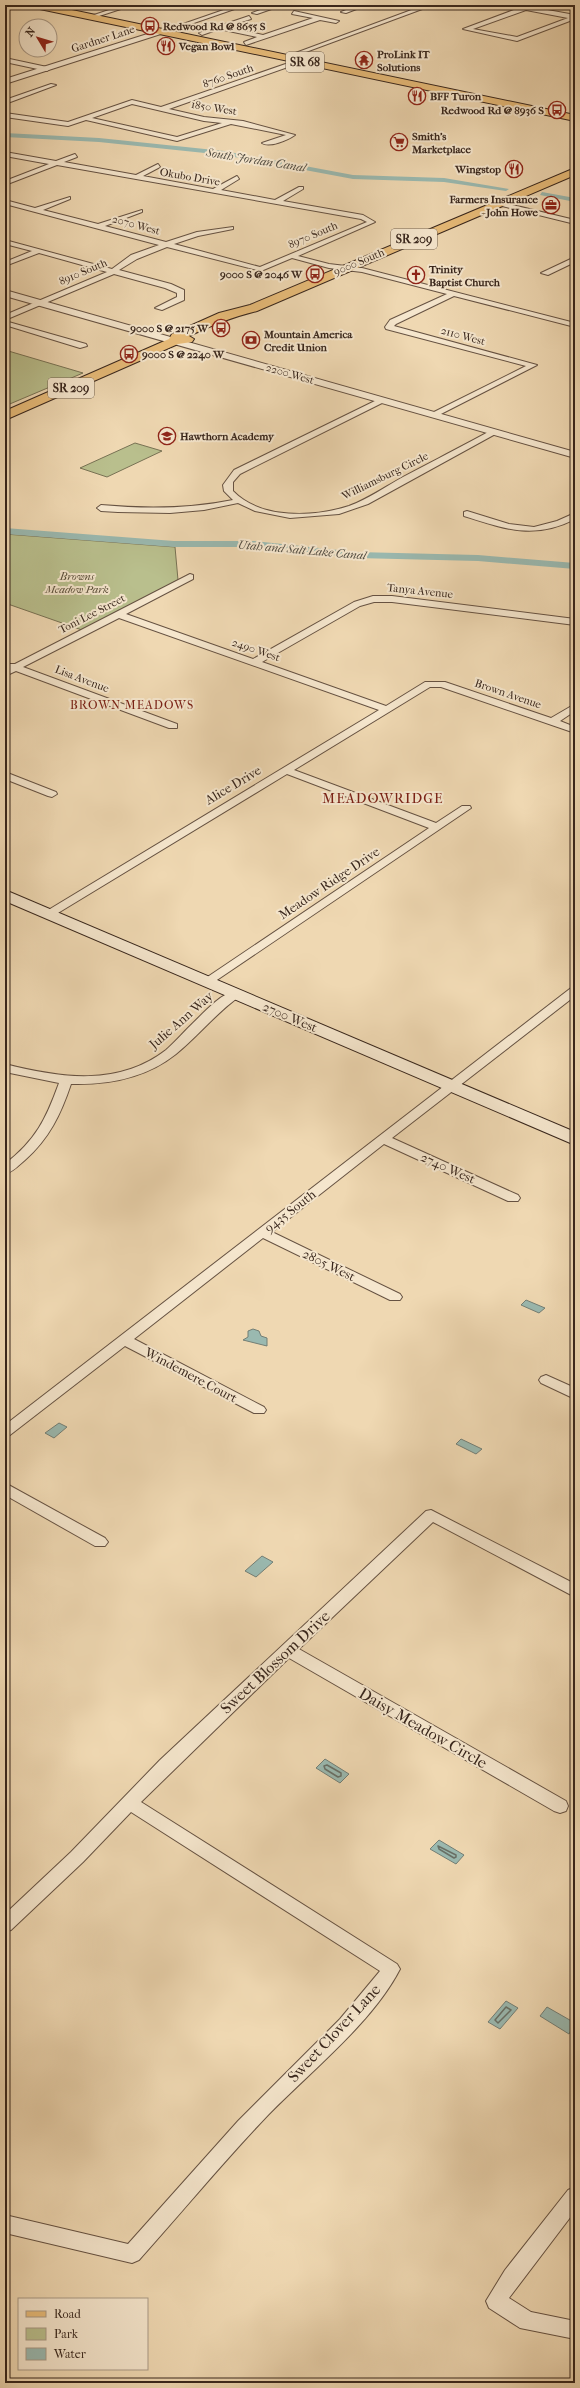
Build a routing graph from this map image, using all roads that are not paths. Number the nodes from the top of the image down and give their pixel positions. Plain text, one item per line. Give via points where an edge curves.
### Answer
1 (19, 5) edge
2 (35, 5) edge
3 (130, 5) edge
4 (243, 5) edge
5 (280, 5) edge
6 (364, 5) edge
7 (511, 5) edge
8 (431, 7) edge
9 (525, 8) junction
10 (5, 9) edge
11 (343, 9) dead end
12 (571, 9) dead end
13 (220, 12) junction
14 (254, 13) dead end
15 (294, 13) dead end
16 (559, 14) junction
17 (91, 17) junction
18 (575, 17) edge
19 (320, 18) junction
20 (385, 20) junction
21 (336, 21) dead end
22 (401, 24) dead end
23 (219, 28) junction
24 (163, 32) junction
25 (202, 34) dead end
26 (349, 35) junction
27 (263, 37) junction
28 (362, 37) dead end
29 (246, 43) dead end
30 (284, 58) junction
31 (5, 60) edge
32 (300, 61) junction
33 (47, 69) junction
34 (5, 82) edge
35 (53, 86) dead end
36 (31, 93) junction
37 (45, 96) dead end
38 (5, 102) edge
39 (162, 109) junction
40 (5, 115) edge
41 (85, 118) junction
42 (575, 118) edge
43 (231, 122) junction
44 (265, 143) dead end
45 (5, 154) edge
46 (75, 156) dead end
47 (56, 165) junction
48 (158, 166) dead end
49 (575, 171) edge
50 (135, 178) junction
51 (237, 178) dead end
52 (5, 183) edge
53 (301, 188) dead end
54 (214, 192) junction
55 (68, 198) dead end
56 (5, 202) edge
57 (276, 202) junction
58 (496, 203) junction
59 (36, 210) junction
60 (140, 211) dead end
61 (372, 220) joint
62 (575, 222) edge
63 (100, 226) junction
64 (231, 228) dead end
65 (5, 242) edge
66 (168, 244) junction
67 (39, 251) junction
68 (292, 256) junction
69 (575, 259) edge
70 (5, 264) edge
71 (346, 268) junction
72 (261, 269) joint
73 (114, 272) junction
74 (545, 273) dead end
75 (5, 293) edge
76 (455, 293) junction
77 (40, 303) junction
78 (159, 308) dead end
79 (5, 318) edge
80 (573, 322) edge
81 (5, 323) edge
82 (175, 342) junction
83 (83, 346) dead end
84 (381, 400) junction
85 (435, 415) junction
86 (5, 416) edge
87 (495, 432) junction
88 (575, 455) edge
89 (238, 501) junction
90 (101, 508) dead end
91 (466, 514) dead end
92 (575, 516) edge
93 (190, 577) dead end
94 (118, 614) junction
95 (575, 622) edge
96 (254, 662) junction
97 (5, 663) edge
98 (16, 667) junction
99 (5, 673) edge
100 (433, 683) joint
101 (575, 707) edge
102 (386, 709) junction
103 (552, 722) junction
104 (173, 726) dead end
105 (575, 730) edge
106 (285, 770) junction
107 (5, 775) edge
108 (52, 794) dead end
109 (466, 808) dead end
110 (437, 828) junction
111 (5, 895) edge
112 (49, 914) junction
113 (207, 982) junction
114 (236, 994) junction
115 (572, 995) edge
116 (5, 1068) edge
117 (66, 1082) junction
118 (452, 1086) junction
119 (383, 1139) junction
120 (575, 1139) edge
121 (5, 1170) edge
122 (513, 1198) dead end
123 (263, 1232) junction
124 (395, 1296) dead end
125 (124, 1340) junction
126 (546, 1380) dead end
127 (575, 1394) edge
128 (259, 1410) dead end
129 (5, 1432) edge
130 (5, 1488) edge
131 (100, 1542) dead end
132 (575, 1590) edge
133 (287, 1650) junction
134 (130, 1803) junction
135 (560, 1806) dead end
136 (5, 1924) edge
137 (575, 2196) edge
138 (5, 2224) edge
139 (575, 2330) edge

1 - 10 street
2 - 17 main road, SR 68
3 - 17 street
4 - 13 street
5 - 14 street
6 - 11 street
7 - 9 street
8 - 20 street
9 - 16 street
9 - 18 street via 466,29 517,39
12 - 16 street
13 - 23 street via 249,18
13 - 24 street
15 - 19 street
16 - 18 street
17 - 24 main road, SR 68
19 - 21 street
19 - 27 street
20 - 22 street
20 - 26 street
23 - 25 street
23 - 27 street
24 - 30 main road, SR 68
24 - 33 street, Gardner Lane
26 - 28 street
26 - 30 street
27 - 29 street
30 - 32 main road, SR 68
31 - 33 street
32 - 39 street, 8760 South
32 - 42 main road, SR 68
33 - 34 street, Gardner Lane
35 - 36 street
36 - 37 street
36 - 38 street
39 - 41 street, 1850 West via 132,102
39 - 43 street, 1850 West
40 - 41 street via 37,118 59,124
41 - 43 street via 177,139 187,138
43 - 44 street, 1850 West via 292,135 278,142
45 - 47 street, Okubo Drive
46 - 47 street
47 - 50 street, Okubo Drive
47 - 52 street
48 - 50 street
49 - 58 main road, 9000 South / SR 209
50 - 54 street, Okubo Drive
51 - 54 street
53 - 57 street
54 - 57 street, Okubo Drive
55 - 59 street
56 - 59 street, 2070 West
57 - 61 street, Okubo Drive
58 - 62 street
58 - 71 main road, 9000 South / SR 209
59 - 63 street, 2070 West
60 - 63 street
61 - 68 street, 8970 South via 369,224
63 - 66 street, 2070 West
64 - 66 street, 8910 South via 197,234
65 - 67 street
66 - 72 street, 2070 West
66 - 73 street, 8910 South via 134,258
67 - 70 street
67 - 73 street
68 - 71 street
68 - 72 street, 8970 South
69 - 74 street
71 - 76 street
71 - 82 main road, 9000 South / SR 209 via 186,340
73 - 77 street, 8910 South
73 - 78 street via 175,288 181,292 181,298
75 - 77 street, 2200 West
76 - 80 street
76 - 85 street, 2110 West via 389,326 533,365
77 - 79 street, 8910 South
77 - 82 street, 2200 West
81 - 83 street
82 - 84 street, 2200 West
82 - 86 main road, 9000 South / SR 209
84 - 85 street, 2200 West
84 - 89 street via 237,472 227,485 229,492
85 - 87 street, 2200 West
87 - 88 street, 2200 West
87 - 89 street, Williamsburg Circle via 364,501 340,510 322,514 286,514 253,508
89 - 90 street via 172,511
91 - 92 street via 507,527 536,530 557,526
93 - 94 street, Toni Lee Street
94 - 96 street, 2490 West
94 - 98 street, Toni Lee Street
95 - 96 street, Tanya Avenue via 392,599 373,599 357,604
96 - 102 street, 2490 West
97 - 98 street, Lisa Avenue
98 - 99 street, Toni Lee Street
98 - 104 street, Lisa Avenue
100 - 102 street, Alice Drive
100 - 103 street, Brown Avenue
101 - 103 street
102 - 106 street, Alice Drive
103 - 105 street, Brown Avenue
106 - 110 street
106 - 112 street, Alice Drive
107 - 108 street
109 - 110 street, Meadow Ridge Drive
110 - 113 street, Meadow Ridge Drive
111 - 112 main road, 2700 West
112 - 113 main road, 2700 West
113 - 114 main road, 2700 West
114 - 117 street, Julie Ann Way via 203,1020 168,1054 149,1066 125,1075
114 - 118 main road, 2700 West
115 - 118 street, 9435 South
116 - 117 street, Julie Ann Way
117 - 121 street via 50,1126 37,1143
118 - 119 street, 9435 South
118 - 120 main road, 2700 West
119 - 122 street, 2740 West
119 - 123 street, 9435 South
123 - 124 street, 2805 West
123 - 125 street, 9435 South
125 - 128 street, Windemere Court
125 - 129 street, 9435 South
126 - 127 street
130 - 131 street
132 - 133 street, Sweet Blossom Drive via 431,1515
133 - 134 street, Sweet Blossom Drive via 166,1765
133 - 135 street, Daisy Meadow Circle
134 - 136 street, Sweet Blossom Drive
134 - 138 street, Sweet Clover Lane via 392,1969 378,1990 260,2111 132,2254
137 - 139 street via 512,2276 496,2302 527,2321

